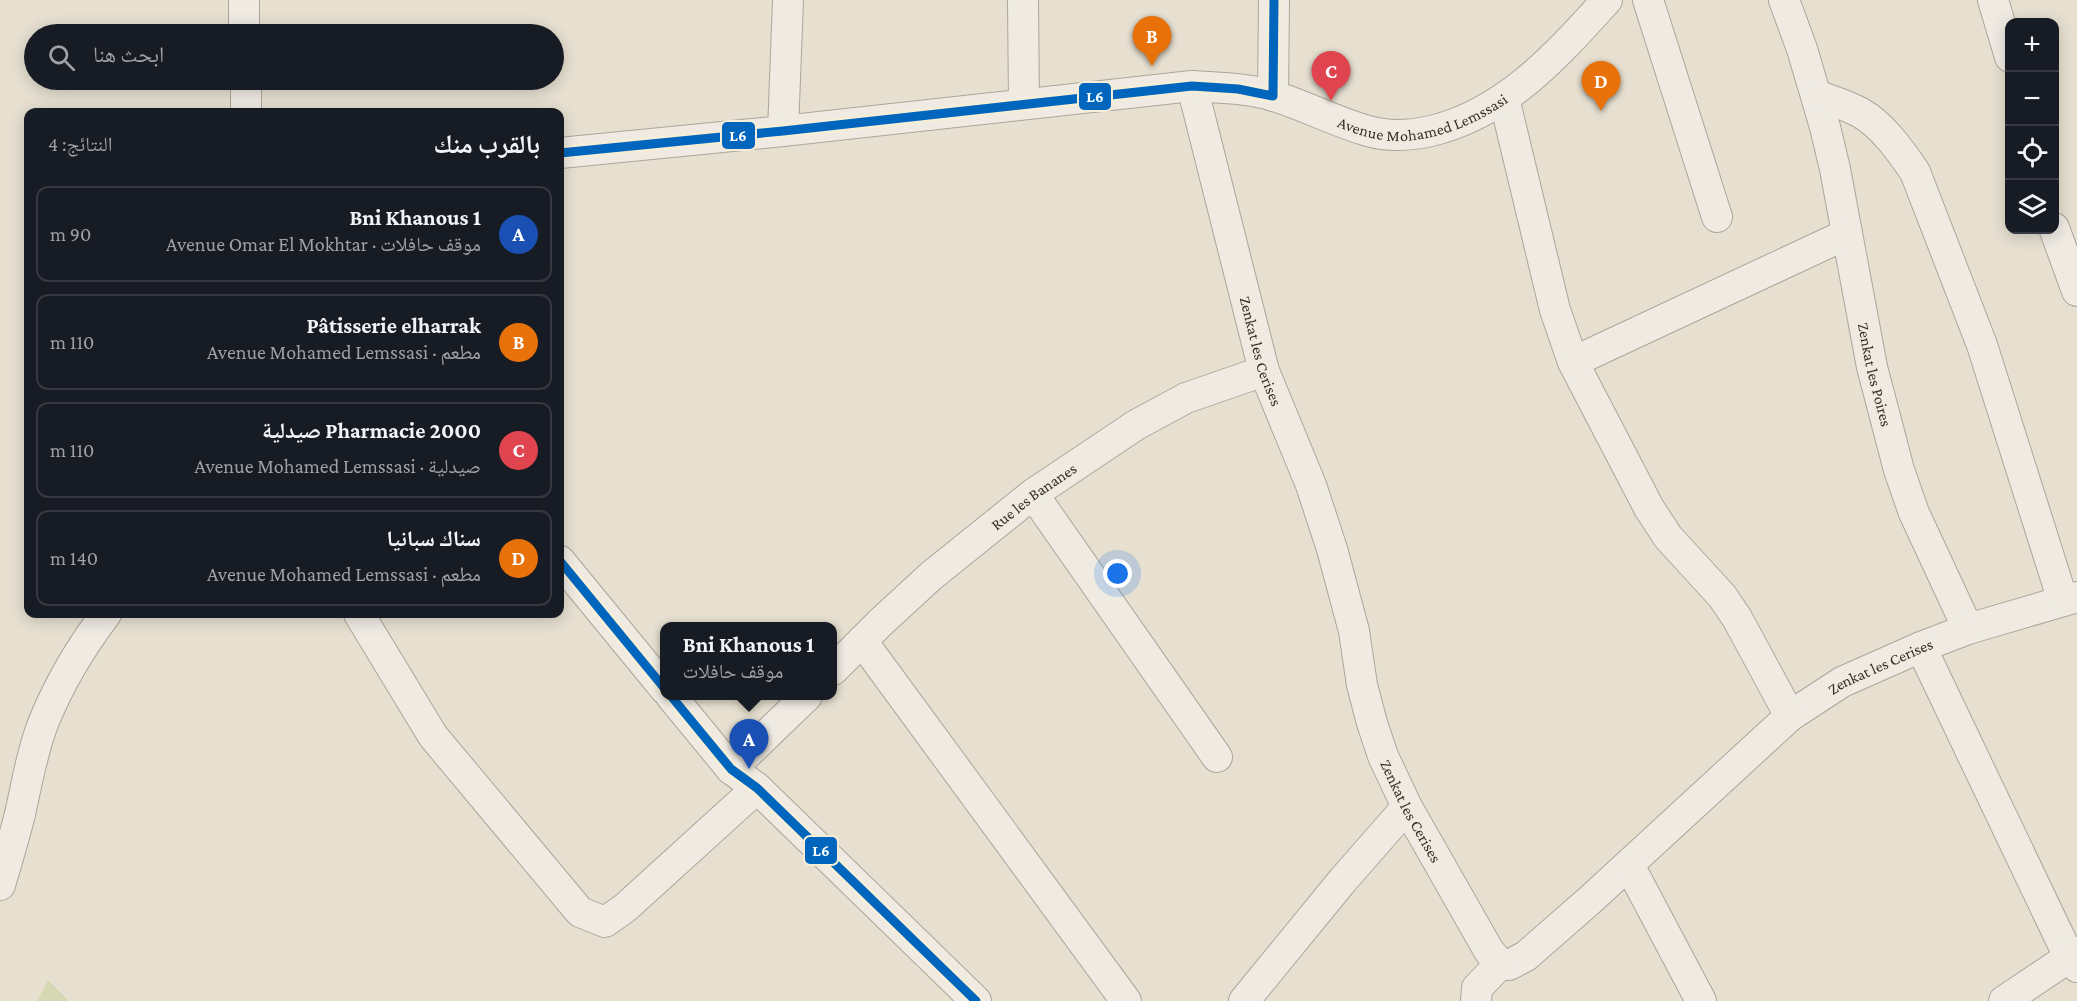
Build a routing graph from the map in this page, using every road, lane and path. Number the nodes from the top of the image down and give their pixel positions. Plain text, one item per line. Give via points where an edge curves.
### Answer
1 (244, 0) edge
2 (788, 0) edge
3 (1023, 0) edge
4 (1274, 0) edge
5 (1607, 0) edge
6 (1648, 0) edge
7 (1784, 0) edge
8 (1992, 0) edge
9 (244, 24) edge
10 (2005, 41) edge
11 (1192, 86) junction
12 (246, 90) edge
13 (1817, 95) junction
14 (1273, 96) junction
15 (1504, 98) junction
16 (1024, 104) junction
17 (246, 108) edge
18 (783, 131) junction
19 (564, 153) edge
20 (1717, 217) dead end
21 (1847, 234) junction
22 (2057, 234) edge
23 (2077, 291) edge
24 (1573, 362) junction
25 (1264, 371) junction
26 (1033, 494) junction
27 (564, 566) edge
28 (2070, 599) edge
29 (103, 618) edge
30 (361, 618) edge
31 (1968, 629) junction
32 (862, 641) junction
33 (1921, 647) junction
34 (837, 666) edge
35 (660, 682) edge
36 (674, 700) edge
37 (803, 700) edge
38 (1790, 716) junction
39 (1216, 757) dead end
40 (731, 769) junction
41 (757, 788) junction
42 (1407, 807) junction
43 (1629, 865) junction
44 (0, 885) edge
45 (2074, 958) edge
46 (1500, 964) junction
47 (976, 1001) edge
48 (1126, 1001) edge
49 (1245, 1001) edge
50 (1476, 1001) edge
51 (1701, 1001) edge
52 (2004, 1001) edge

1 - 9 street
2 - 18 street
3 - 16 street
4 - 14 street
5 - 15 street, Avenue Mohamed Lemssasi via 1561,51
6 - 20 street
7 - 13 street, Zenkat les Poires
8 - 10 street
11 - 14 street, Avenue Mohamed Lemssasi
11 - 16 street, Avenue Mohamed Lemssasi
11 - 25 street, Zenkat les Cerises
12 - 17 street
13 - 21 street, Zenkat les Poires
13 - 28 street via 1860,113 1877,126 1919,179 1982,345
14 - 15 street, Avenue Mohamed Lemssasi via 1388,136 1443,128 1485,111
15 - 24 street via 1555,310
16 - 18 street, Avenue Mohamed Lemssasi
18 - 19 street, Avenue Mohamed Lemssasi
21 - 24 street
21 - 31 street, Zenkat les Poires via 1872,368 1899,470 1914,513
22 - 23 street
24 - 38 street via 1649,508 1668,537 1737,618
25 - 26 street, Rue les Bananes via 1186,398 1136,425
25 - 42 street, Zenkat les Cerises via 1322,517 1354,631 1372,723
26 - 32 street, Rue les Bananes via 931,576
26 - 39 street
27 - 35 street
28 - 31 street
29 - 44 street via 64,676 43,723
30 - 41 street via 433,736 580,912 605,922 625,908
31 - 33 street, Zenkat les Cerises
32 - 34 street, Rue les Bananes
32 - 48 street
33 - 38 street, Zenkat les Cerises via 1842,682
33 - 45 street
36 - 40 street
37 - 40 street
38 - 43 street, Zenkat les Cerises
40 - 41 street
41 - 47 street
42 - 46 street, Zenkat les Cerises
42 - 49 street via 1342,880
43 - 46 street, Zenkat les Cerises via 1526,956 1509,965
43 - 51 street
45 - 52 street
46 - 50 street via 1477,988

